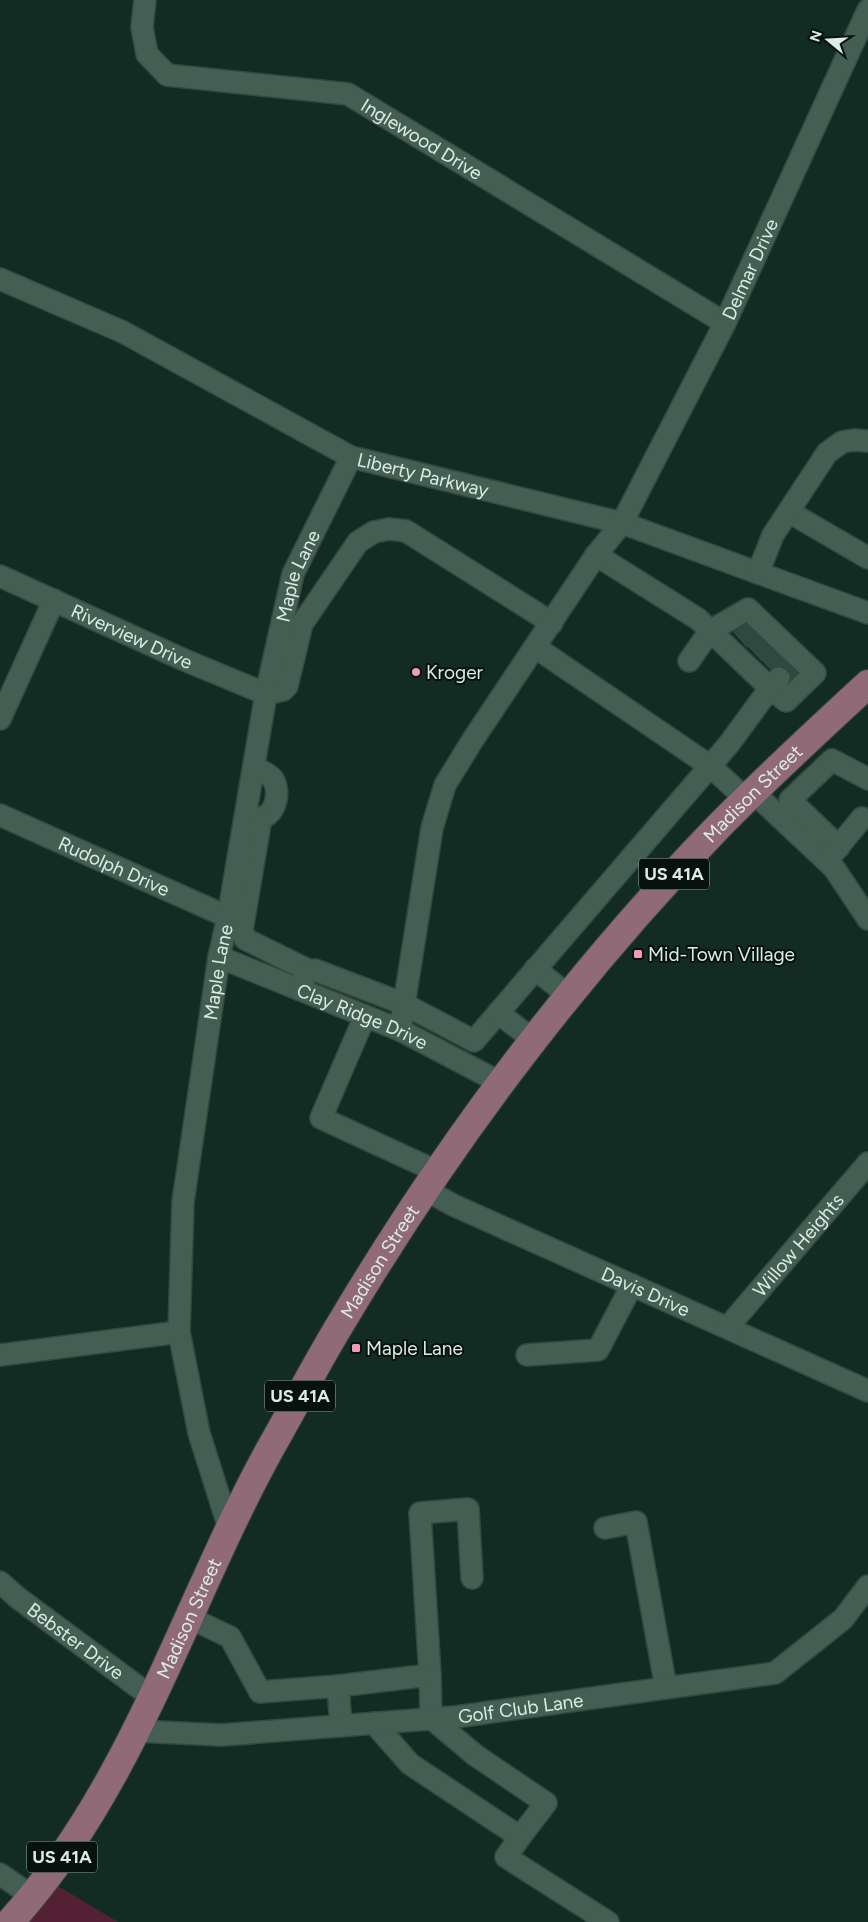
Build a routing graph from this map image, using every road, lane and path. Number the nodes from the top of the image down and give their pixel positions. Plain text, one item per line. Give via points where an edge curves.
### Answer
1 (145, 0) edge
2 (868, 10) edge
3 (0, 279) edge
4 (725, 323) junction
5 (868, 442) edge
6 (351, 457) junction
7 (789, 512) junction
8 (622, 523) junction
9 (596, 555) junction
10 (868, 558) edge
11 (758, 573) junction
12 (0, 576) edge
13 (54, 600) junction
14 (868, 613) edge
15 (552, 623) junction
16 (710, 631) junction
17 (535, 648) junction
18 (765, 654) junction
19 (689, 661) dead end
20 (868, 684) edge
21 (266, 694) junction
22 (0, 719) edge
23 (809, 738) junction
24 (832, 760) junction
25 (710, 766) junction
26 (868, 779) edge
27 (749, 796) junction
28 (791, 814) junction
29 (0, 816) edge
30 (253, 817) junction
31 (862, 818) dead end
32 (832, 854) junction
33 (228, 917) junction
34 (868, 919) edge
35 (219, 957) junction
36 (535, 970) junction
37 (310, 971) junction
38 (299, 989) junction
39 (569, 996) junction
40 (404, 1004) junction
41 (498, 1013) junction
42 (365, 1016) junction
43 (400, 1030) junction
44 (534, 1040) junction
45 (501, 1083) junction
46 (868, 1163) edge
47 (432, 1181) junction
48 (632, 1285) junction
49 (728, 1327) junction
50 (179, 1332) junction
51 (0, 1355) edge
52 (527, 1355) dead end
53 (868, 1391) edge
54 (229, 1528) junction
55 (605, 1528) dead end
56 (472, 1578) dead end
57 (0, 1582) edge
58 (868, 1586) edge
59 (190, 1618) junction
60 (430, 1675) junction
61 (338, 1686) junction
62 (666, 1688) junction
63 (153, 1698) junction
64 (431, 1718) junction
65 (374, 1723) junction
66 (341, 1726) junction
67 (137, 1731) junction
68 (520, 1838) junction
69 (0, 1874) edge
70 (33, 1897) junction
71 (10, 1922) edge
72 (608, 1922) edge

1 - 4 street, Inglewood Drive via 142,26 147,54 167,75 348,94
2 - 4 street, Delmar Drive
3 - 6 street, Liberty Parkway via 123,332
4 - 8 street, Delmar Drive
5 - 7 street via 842,442 827,453
6 - 8 street, Liberty Parkway
6 - 21 street, Maple Lane via 292,574
7 - 10 street
7 - 11 street via 774,535
8 - 9 street, Delmar Drive
8 - 11 street, Liberty Parkway
9 - 15 street, Delmar Drive
9 - 16 street via 698,619
11 - 14 street, Liberty Parkway
12 - 13 street, Riverview Drive
13 - 21 street, Riverview Drive
13 - 22 street
15 - 17 street, Delmar Drive
15 - 21 street via 406,531 389,529 374,532 358,542 302,624 287,686
16 - 18 street
16 - 18 street via 748,609
16 - 19 street
17 - 25 street
17 - 40 street, Delmar Drive via 445,785 432,828
18 - 25 street via 729,744
20 - 23 main road, Madison Street / US 41A
21 - 30 street, Maple Lane via 254,768
23 - 24 street
23 - 27 main road, Madison Street / US 41A
24 - 26 street
24 - 28 street via 790,800
25 - 27 street
25 - 36 street
27 - 28 street
27 - 39 main road, Madison Street / US 41A via 668,880
28 - 32 street
29 - 33 street, Rudolph Drive
30 - 33 street, Maple Lane
30 - 37 street via 242,930 245,940
31 - 32 street
32 - 34 street via 834,868
33 - 35 street, Maple Lane
35 - 38 street, Clay Ridge Drive
35 - 50 street, Maple Lane via 183,1202
36 - 39 street
36 - 41 street
37 - 38 street
37 - 40 street via 315,970
38 - 42 street, Clay Ridge Drive
39 - 44 main road, Madison Street / US 41A
40 - 41 street via 474,1041
40 - 43 street, Delmar Drive
41 - 44 street
42 - 43 street, Clay Ridge Drive
42 - 47 street, Davis Drive via 321,1118
43 - 45 street, Clay Ridge Drive
44 - 45 main road, Madison Street / US 41A
45 - 47 main road, Madison Street / US 41A
46 - 49 street, Willow Heights
47 - 48 street, Davis Drive via 453,1205
47 - 54 main road, Madison Street / US 41A via 338,1326
48 - 49 street, Davis Drive
48 - 52 street via 598,1350
49 - 53 street, Davis Drive
50 - 51 street
50 - 54 street, Maple Lane via 199,1434
54 - 59 main road, Madison Street / US 41A
55 - 62 street via 636,1522
56 - 60 street via 468,1509 420,1513
57 - 63 street, Bebster Drive
58 - 62 street, Golf Club Lane via 843,1619 775,1673
59 - 61 street via 230,1637 260,1692
59 - 63 main road, Madison Street / US 41A
60 - 61 street
60 - 64 street
61 - 66 street
62 - 64 street, Golf Club Lane
63 - 67 main road, Madison Street / US 41A
64 - 65 street, Golf Club Lane
64 - 68 street via 475,1755 546,1804
65 - 66 street, Golf Club Lane
65 - 68 street via 410,1764
66 - 67 street, Golf Club Lane via 222,1735
67 - 70 main road, Madison Street / US 41A via 102,1796
68 - 72 street via 506,1857
69 - 70 street
70 - 71 main road, Madison Street / US 41A

